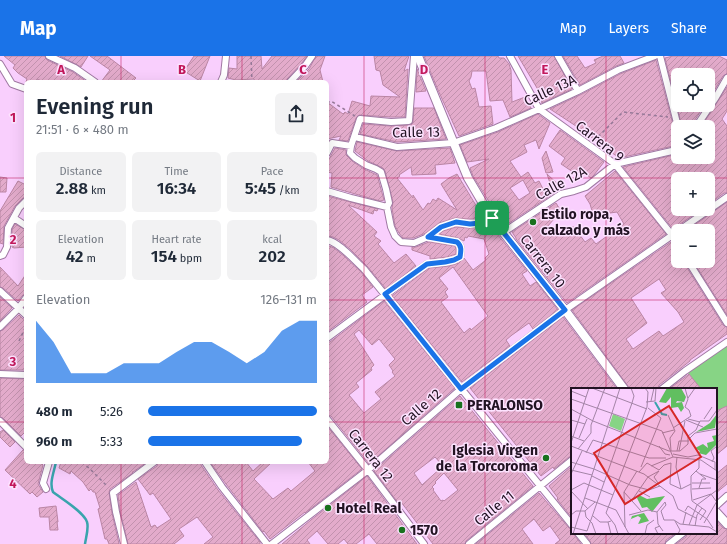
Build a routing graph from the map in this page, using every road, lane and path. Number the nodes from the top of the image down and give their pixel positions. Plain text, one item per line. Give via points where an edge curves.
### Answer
1 (49, 56) edge
2 (226, 56) edge
3 (251, 56) edge
4 (312, 56) edge
5 (414, 56) edge
6 (418, 56) edge
7 (510, 56) edge
8 (558, 56) edge
9 (655, 56) edge
10 (660, 56) edge
11 (0, 64) edge
12 (727, 78) edge
13 (92, 80) edge
14 (222, 80) edge
15 (252, 80) edge
16 (292, 80) edge
17 (24, 88) edge
18 (578, 91) junction
19 (329, 102) edge
20 (539, 109) junction
21 (676, 118) joint
22 (360, 119) junction
23 (701, 120) edge
24 (355, 137) junction
25 (453, 143) junction
26 (351, 146) junction
27 (589, 146) junction
28 (329, 149) edge
29 (671, 151) edge
30 (615, 164) junction
31 (329, 192) edge
32 (727, 197) edge
33 (24, 203) edge
34 (387, 207) junction
35 (14, 218) junction
36 (492, 218) junction
37 (688, 224) edge
38 (24, 225) edge
39 (8, 228) junction
40 (0, 229) edge
41 (504, 232) junction
42 (671, 234) edge
43 (671, 236) edge
44 (428, 237) junction
45 (329, 240) edge
46 (0, 256) edge
47 (692, 268) edge
48 (0, 291) edge
49 (385, 294) junction
50 (24, 301) edge
51 (18, 309) junction
52 (565, 310) junction
53 (24, 314) edge
54 (727, 323) edge
55 (0, 327) edge
56 (24, 330) edge
57 (329, 336) edge
58 (19, 341) dead end
59 (727, 342) edge
60 (0, 374) edge
61 (24, 375) edge
62 (623, 388) edge
63 (663, 388) edge
64 (461, 389) junction
65 (0, 421) edge
66 (329, 421) edge
67 (24, 445) edge
68 (571, 461) edge
69 (46, 464) edge
70 (84, 464) edge
71 (151, 464) edge
72 (206, 464) edge
73 (368, 470) junction
74 (540, 485) junction
75 (46, 489) dead end
76 (113, 493) junction
77 (727, 496) edge
78 (717, 505) edge
79 (717, 513) edge
80 (571, 524) edge
81 (727, 524) edge
82 (579, 534) edge
83 (682, 534) edge
84 (124, 544) edge
85 (267, 544) edge
86 (272, 544) edge
87 (424, 544) edge
88 (469, 544) edge
89 (587, 544) edge
90 (669, 544) edge

1 - 13 street via 75,68
2 - 14 street
3 - 15 path
4 - 16 street
5 - 22 street via 409,122
6 - 25 street, Carrera 10
7 - 20 street, Carrera 9
8 - 18 street
9 - 18 street, Calle 13A via 618,70
10 - 21 street
11 - 17 street via 12,84
12 - 23 street
18 - 20 street, Calle 13A
19 - 22 path
20 - 25 street, Calle 13A
20 - 27 street, Carrera 9
21 - 27 path via 623,112
22 - 24 street
24 - 25 street, Calle 13 via 397,147
24 - 26 street
25 - 36 street, Carrera 10 via 468,178
26 - 28 street via 332,143
26 - 34 street via 350,152 356,158 381,172 389,203
27 - 30 street, Carrera 9
29 - 30 street, Calle 12A
30 - 41 street, Calle 12A via 586,187 561,194
30 - 42 street, Carrera 9
31 - 34 street
32 - 37 street, Calle 12
33 - 35 street
34 - 44 street via 391,227 401,242 414,243
35 - 38 street
35 - 39 street
36 - 41 street, Carrera 10
36 - 44 street via 480,223 456,222 441,227
39 - 40 street
39 - 46 street via 7,247
41 - 52 street, Carrera 10
43 - 52 street, Calle 12
44 - 49 street via 457,242 461,248 460,257 449,262 427,264
45 - 49 street via 364,269
47 - 54 street
48 - 51 street
49 - 57 street
49 - 64 street
50 - 51 street
51 - 53 street
51 - 55 street
52 - 62 street, Carrera 10
52 - 64 street, Calle 12
56 - 58 path
59 - 63 street
60 - 61 street
64 - 73 street, Calle 12
64 - 74 street
65 - 67 street
66 - 73 street, Carrera 12
68 - 74 street, Calle 11
69 - 75 street via 43,483
70 - 76 path
71 - 76 street
72 - 85 street
73 - 86 street, Calle 12
73 - 87 street, Carrera 12
74 - 80 street
74 - 88 street, Calle 11
76 - 84 street
77 - 78 street
79 - 81 street
82 - 89 street
83 - 90 street

